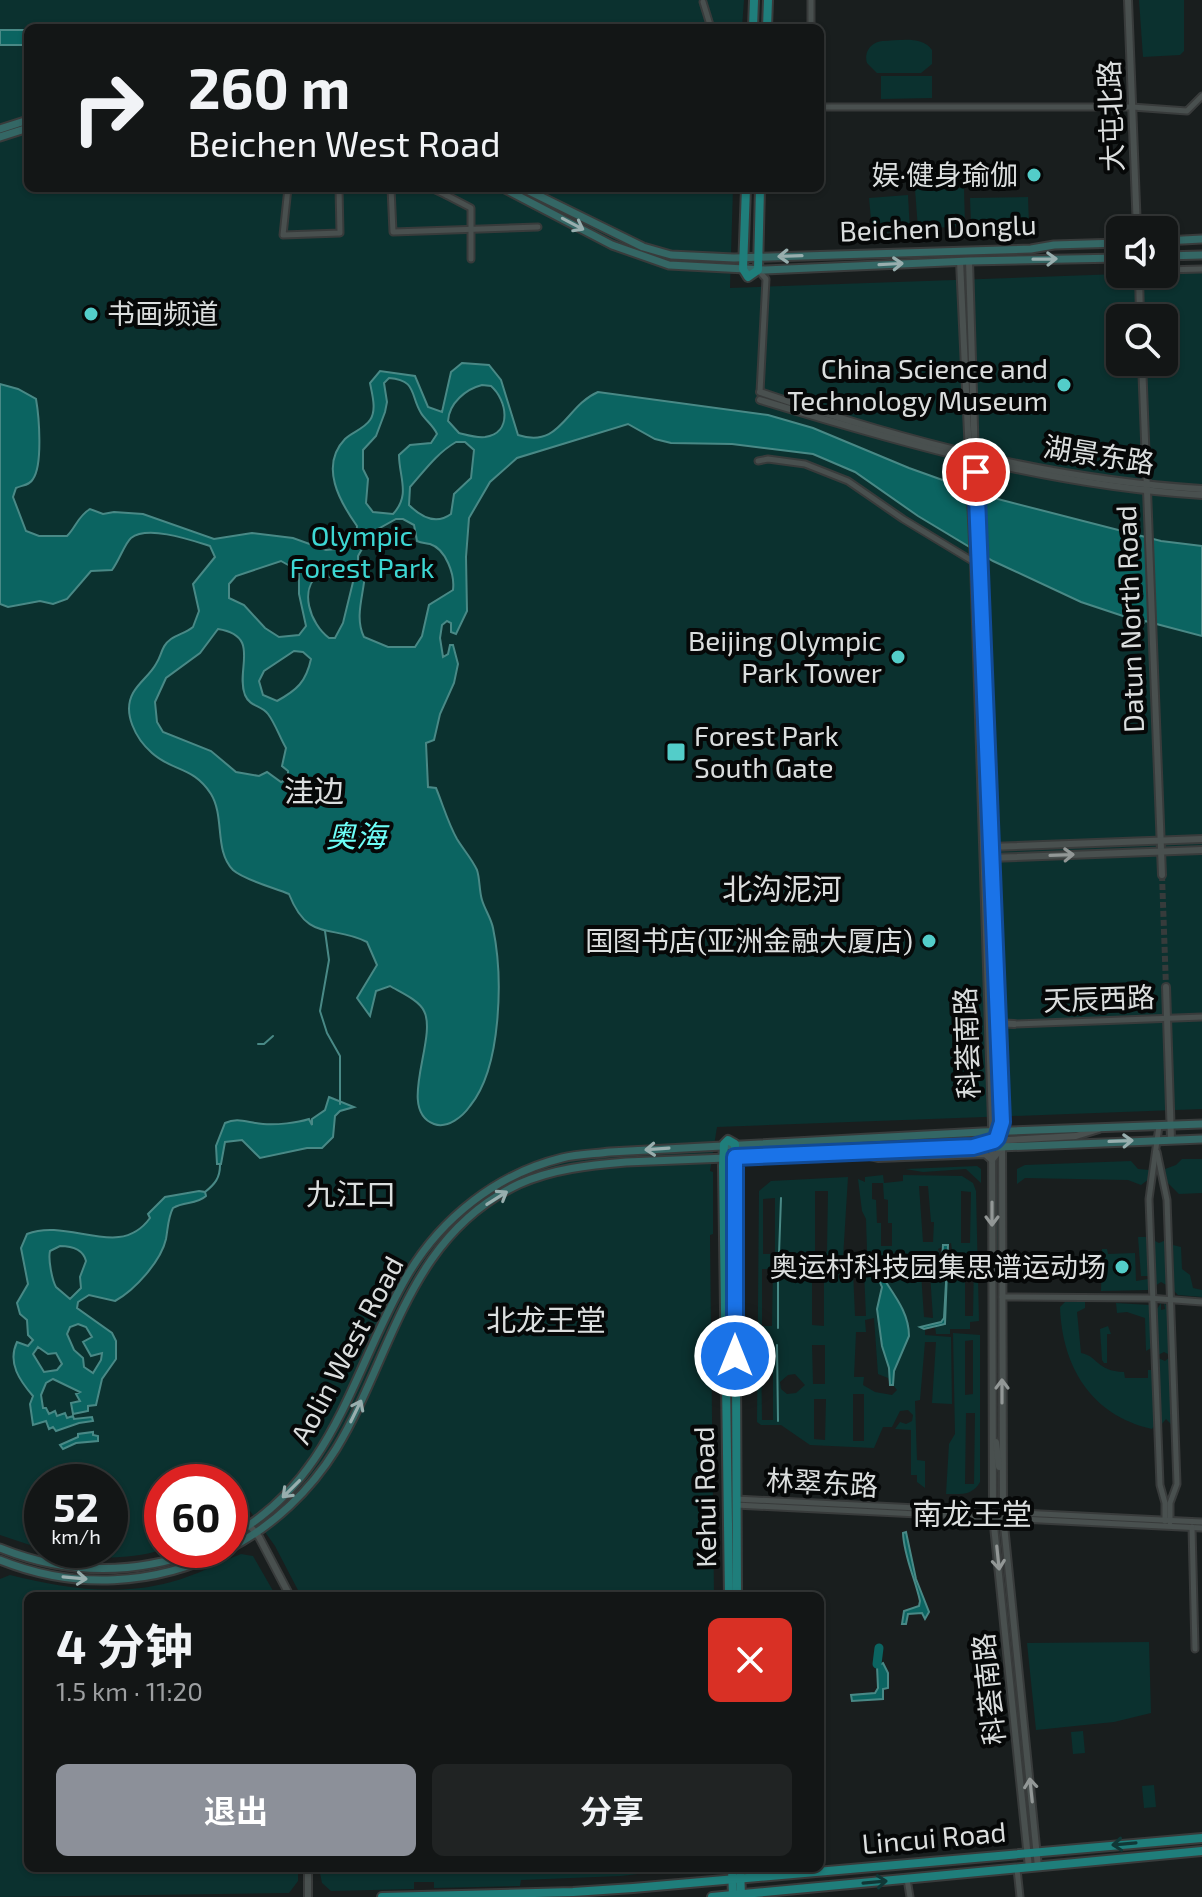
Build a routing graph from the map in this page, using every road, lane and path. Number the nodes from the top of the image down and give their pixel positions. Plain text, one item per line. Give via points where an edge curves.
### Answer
1 (754, 0) edge
2 (768, 0) edge
3 (811, 0) edge
4 (1128, 0) edge
5 (703, 2) dead end
6 (710, 24) edge
7 (753, 24) edge
8 (767, 24) edge
9 (811, 24) edge
10 (1202, 96) edge
11 (824, 107) edge
12 (1132, 107) junction
13 (24, 121) edge
14 (0, 129) edge
15 (24, 129) edge
16 (0, 137) edge
17 (288, 192) edge
18 (339, 192) edge
19 (391, 192) edge
20 (440, 192) edge
21 (448, 192) edge
22 (511, 192) edge
23 (531, 192) edge
24 (746, 192) edge
25 (760, 192) edge
26 (446, 195) junction
27 (1136, 216) edge
28 (538, 227) dead end
29 (471, 228) junction
30 (1202, 239) edge
31 (1178, 240) edge
32 (1106, 243) edge
33 (1202, 255) edge
34 (1178, 256) edge
35 (757, 257) junction
36 (743, 258) junction
37 (1106, 258) edge
38 (471, 259) dead end
39 (960, 261) junction
40 (969, 261) junction
41 (743, 269) junction
42 (1202, 269) edge
43 (758, 270) junction
44 (1178, 270) edge
45 (1143, 376) edge
46 (760, 396) joint
47 (972, 457) junction
48 (758, 461) dead end
49 (1147, 488) junction
50 (1202, 492) edge
51 (976, 553) junction
52 (974, 562) junction
53 (1202, 839) edge
54 (1161, 841) junction
55 (987, 848) junction
56 (1202, 850) edge
57 (1162, 852) junction
58 (988, 858) junction
59 (1162, 875) tunnel mouth
60 (1166, 987) tunnel mouth
61 (1202, 1017) edge
62 (1167, 1018) junction
63 (1014, 1024) joint
64 (988, 1025) junction
65 (997, 1025) junction
66 (1202, 1124) edge
67 (1159, 1125) junction
68 (1170, 1125) junction
69 (1002, 1126) junction
70 (1104, 1127) junction
71 (992, 1131) junction
72 (1171, 1139) junction
73 (1202, 1139) edge
74 (1158, 1140) junction
75 (724, 1144) junction
76 (735, 1144) junction
77 (1015, 1145) junction
78 (992, 1146) junction
79 (1002, 1146) junction
80 (973, 1147) junction
81 (1156, 1151) junction
82 (853, 1152) junction
83 (735, 1157) junction
84 (723, 1158) junction
85 (992, 1160) junction
86 (992, 1181) junction
87 (1002, 1181) junction
88 (1151, 1184) junction
89 (1164, 1184) junction
90 (1002, 1229) junction
91 (1002, 1297) junction
92 (1153, 1298) junction
93 (1171, 1299) junction
94 (1202, 1302) edge
95 (1160, 1485) junction
96 (1177, 1486) junction
97 (732, 1502) junction
98 (999, 1515) junction
99 (248, 1521) edge
100 (248, 1523) edge
101 (1167, 1523) junction
102 (1202, 1525) edge
103 (1192, 1527) junction
104 (256, 1532) junction
105 (248, 1537) edge
106 (0, 1546) edge
107 (0, 1560) edge
108 (144, 1566) edge
109 (183, 1568) edge
110 (288, 1592) edge
111 (729, 1592) edge
112 (737, 1592) edge
113 (1195, 1649) dead end
114 (1202, 1838) edge
115 (1056, 1850) junction
116 (1202, 1851) edge
117 (1032, 1852) junction
118 (1058, 1865) junction
119 (1033, 1868) junction
120 (1017, 1869) junction
121 (824, 1870) edge
122 (308, 1872) edge
123 (796, 1872) edge
124 (738, 1875) edge
125 (761, 1875) junction
126 (907, 1879) junction
127 (707, 1881) junction
128 (762, 1891) junction
129 (737, 1895) edge
130 (419, 1896) edge
131 (308, 1897) edge
132 (382, 1897) edge
133 (710, 1897) edge
134 (910, 1897) edge
135 (1020, 1897) edge

1 - 7 main road
2 - 8 main road
3 - 9 street
4 - 12 street, 大屯北路
5 - 6 street
10 - 12 street via 1187,111
11 - 12 street
12 - 27 street, 大屯北路
13 - 14 main road
15 - 16 main road
17 - 18 street via 283,235 340,233
19 - 29 street via 393,232
20 - 26 street
21 - 26 street
22 -> 41 main road via 612,245 669,265
23 - 36 main road, Beichen Donglu via 643,247 671,255
24 - 36 main road
25 - 35 main road
26 - 29 street via 471,208
28 - 29 street
29 - 38 street
30 - 31 main road
32 -> 35 main road, Beichen Donglu
33 - 34 main road
35 - 36 main road, Beichen Donglu
35 - 43 main road
36 - 41 main road
40 -> 37 main road, Beichen Donglu
39 - 40 main road, Beichen Donglu
43 -> 39 main road, Beichen Donglu
39 - 47 street, 科荟南路
40 - 47 street, 科荟南路
41 - 43 main road via 748,277
42 - 44 street
43 - 46 street via 766,279
45 - 49 street, Datun North Road
46 - 47 street, 湖景东路 via 905,444
47 - 49 street, 湖景东路 via 1064,478
47 - 51 street, 科荟南路
48 - 52 street via 805,464 848,481
49 - 50 street, 湖景东路
49 - 54 street, Datun North Road
51 - 52 street, 科荟南路
51 - 55 street, 科荟南路
52 - 55 street, 科荟南路
53 - 54 street
54 - 55 street
54 - 57 street, Datun North Road
55 - 58 street, 科荟南路
56 - 57 street
58 -> 57 street
57 - 59 street, Datun North Road
58 - 64 street, 科荟南路
58 - 65 street, 科荟南路
60 - 62 street
61 - 62 street, 天辰西路
62 - 63 street, 天辰西路
62 - 68 street
63 - 65 street, 天辰西路
64 - 65 street, 天辰西路
64 - 71 street, 科荟南路
65 - 69 street, 科荟南路
66 - 68 main road
67 - 68 main road
67 - 70 main road
67 - 74 street
68 - 72 street
69 - 70 main road
69 - 71 main road
69 - 79 street, 科荟南路
69 - 80 street via 994,1141
70 - 85 street via 1076,1136 1008,1140
71 - 76 main road
71 - 78 street, 科荟南路
72 - 73 main road, Aolin West Road
72 - 74 main road, Aolin West Road
77 -> 74 main road, Aolin West Road
74 - 81 street
75 - 76 main road
75 - 84 main road, Kehui Road
75 -> 99 main road, Aolin West Road via 563,1158 480,1194 447,1223 408,1273 340,1418 311,1466 284,1497
76 - 83 main road, Kehui Road
77 - 79 main road, Aolin West Road
77 - 90 street via 1005,1162
78 - 79 main road, Aolin West Road
78 - 80 main road, Aolin West Road
78 - 85 street, 科荟南路
79 - 87 street, 科荟南路
80 - 82 main road, Aolin West Road
81 - 88 street
81 - 89 street
82 - 83 main road, Aolin West Road
82 - 85 street via 878,1158 985,1154
83 - 84 main road, Aolin West Road
83 - 97 main road, Kehui Road
84 - 97 main road, Kehui Road
104 -> 84 main road, Aolin West Road via 302,1494 336,1450 423,1268 487,1203 520,1184 586,1165
85 - 86 street, 科荟南路
86 - 87 street
86 -> 98 street, 科荟南路 via 993,1431
87 - 90 street, 科荟南路
88 - 89 street
88 - 92 street
89 - 93 street
90 - 91 street, 科荟南路
91 - 92 street
98 -> 91 street, 科荟南路
92 - 93 street
92 - 95 street
93 - 94 street
93 - 96 street
95 - 96 street via 1169,1492
95 - 101 street
96 - 101 street
97 - 98 street, 林翠东路
97 - 111 main road, Kehui Road
97 - 112 main road, Kehui Road
98 - 101 street, 林翠东路
98 - 117 street, 科荟南路
100 - 104 street
101 - 102 street, 林翠东路
101 - 103 street, 林翠东路
102 - 103 street, 林翠东路
103 - 113 street
104 - 105 main road, Aolin West Road
104 - 110 street
106 - 108 main road via 55,1565
107 -> 109 main road, Aolin West Road via 60,1577 122,1580
114 -> 115 main road, Lincui Road
115 - 117 main road, Lincui Road
115 - 118 main road
116 - 118 main road, Lincui Road
117 - 119 street, 科荟南路
117 - 121 main road, Lincui Road
118 - 119 main road, Lincui Road
119 - 120 main road, Lincui Road
120 - 126 main road, Lincui Road
120 - 135 street
122 - 131 street
123 - 125 main road, Lincui Road
124 - 125 main road, Lincui Road
124 - 127 main road, Lincui Road
124 - 129 main road
125 - 128 main road
128 -> 126 main road, Lincui Road
126 - 134 street
127 - 130 main road, Lincui Road via 573,1892
127 - 133 main road
128 - 129 main road, Lincui Road
129 - 133 main road, Lincui Road
130 - 132 main road, Lincui Road

